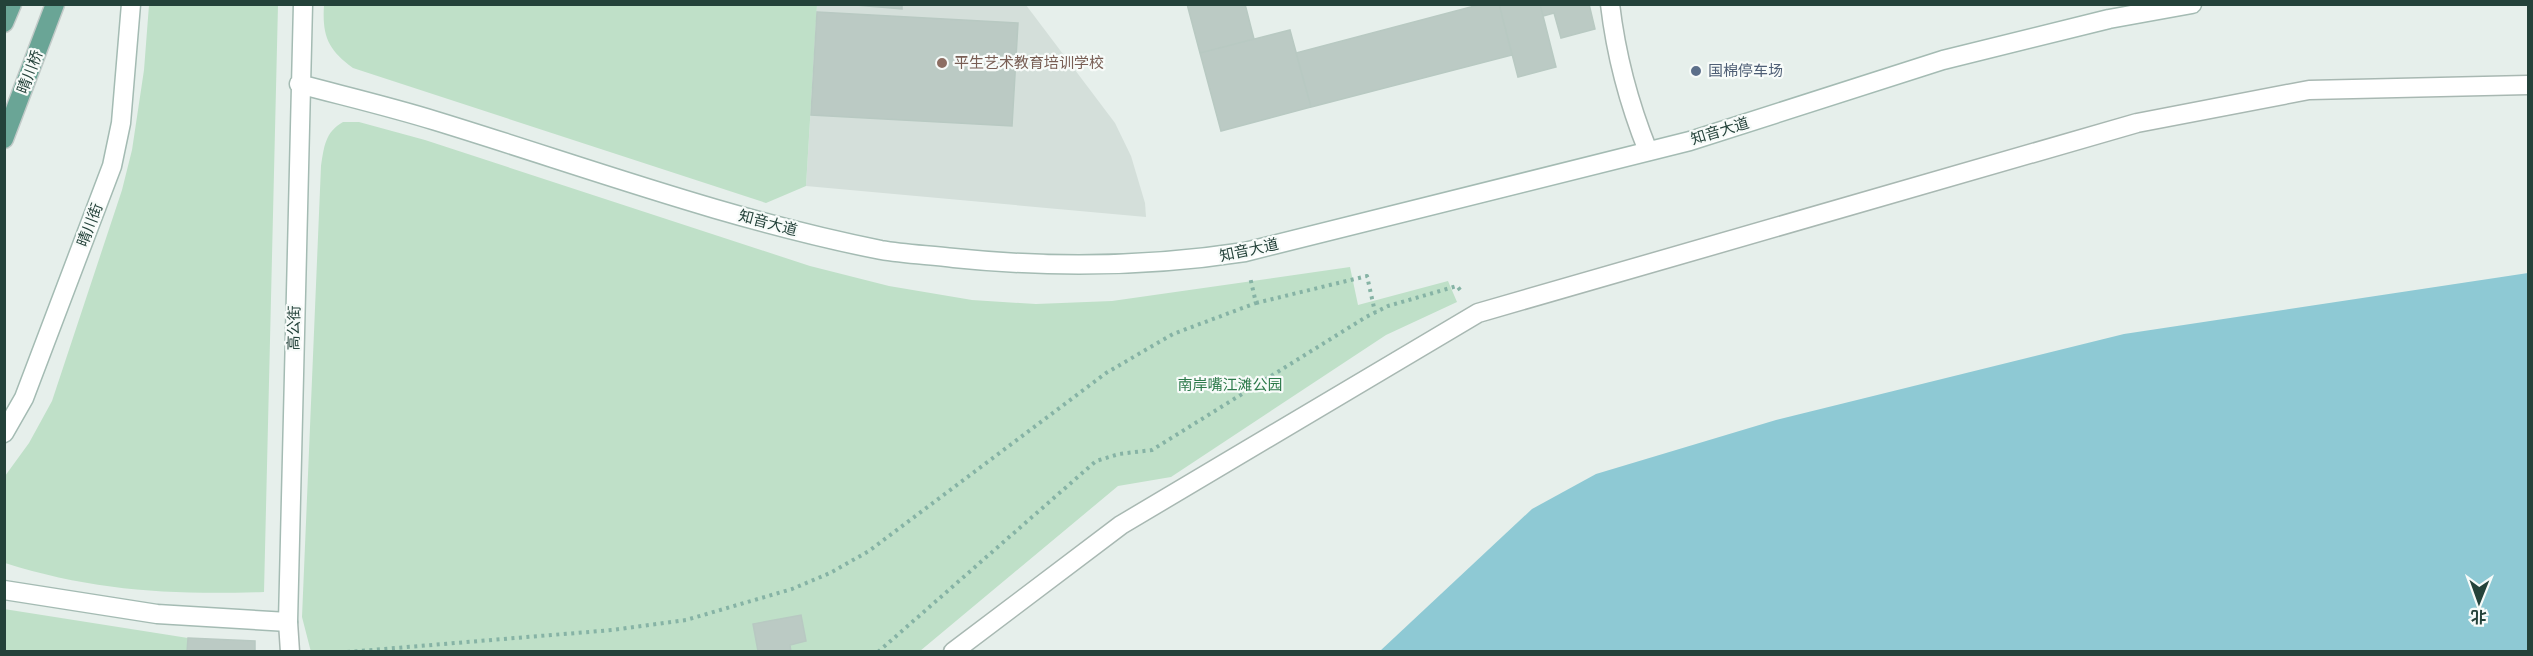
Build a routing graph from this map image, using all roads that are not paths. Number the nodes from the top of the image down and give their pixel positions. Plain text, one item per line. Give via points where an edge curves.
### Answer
1 (12, 4) edge
2 (55, 4) edge
3 (131, 4) edge
4 (303, 4) edge
5 (1610, 4) edge
6 (2192, 4) edge
7 (4, 23) edge
8 (299, 84) junction
9 (2529, 85) edge
10 (4, 139) edge
11 (1648, 151) junction
12 (4, 433) edge
13 (4, 590) edge
14 (288, 622) junction
15 (290, 651) edge
16 (953, 651) edge

1 - 7 main road
2 - 10 main road, 晴川桥
3 - 12 main road, 晴川街 via 121,123 112,166 24,398
4 - 8 main road, 高公街
5 - 11 main road via 1623,76
6 - 11 main road, 知音大道 via 2109,19 1943,60
8 - 11 main road, 知音大道 via 433,120 797,232 884,250 1000,262 1100,266 1245,252
8 - 14 main road, 高公街
9 - 16 main road via 2309,90 2137,123 1478,313 1121,525
13 - 14 main road via 157,614
14 - 15 main road, 高公街

